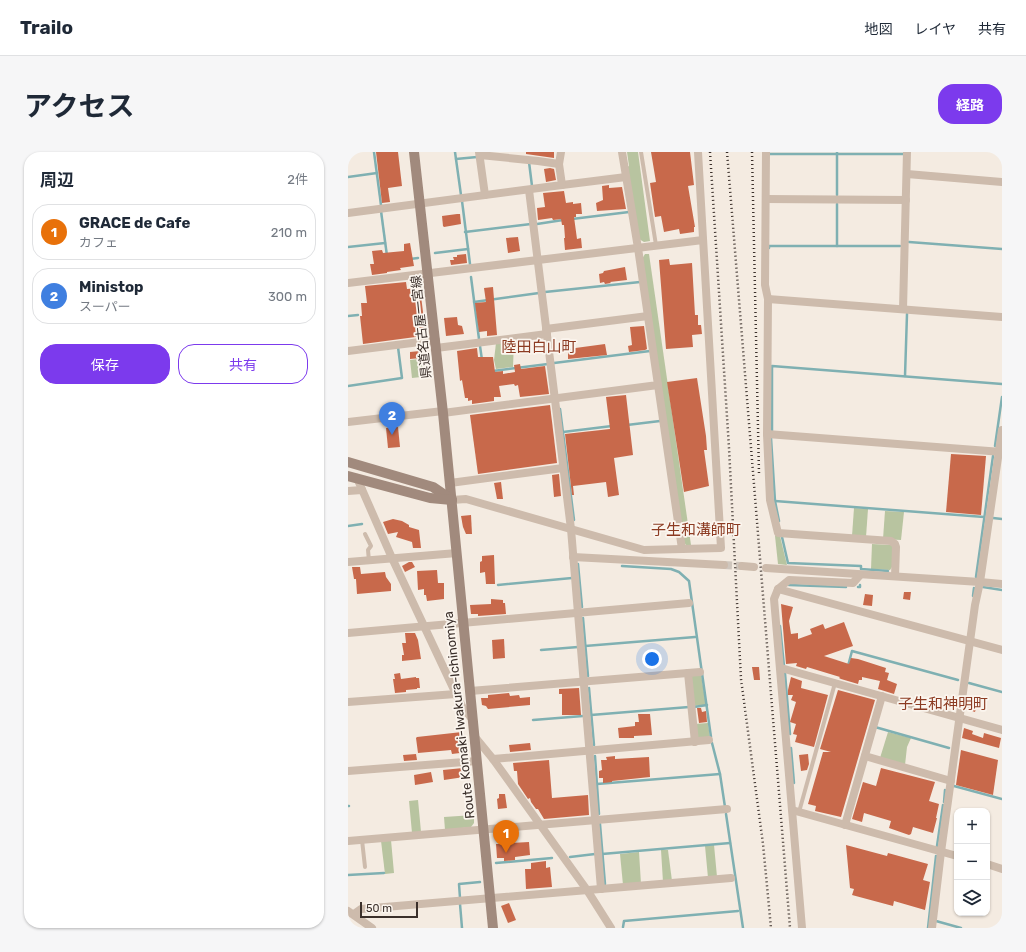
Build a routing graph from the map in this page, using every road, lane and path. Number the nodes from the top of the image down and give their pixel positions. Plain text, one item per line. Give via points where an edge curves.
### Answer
1 (414, 152) edge
2 (561, 152) edge
3 (622, 152) edge
4 (642, 152) edge
5 (698, 152) edge
6 (766, 152) edge
7 (908, 152) edge
8 (480, 154) edge
9 (559, 164) junction
10 (907, 174) junction
11 (626, 177) junction
12 (1002, 182) edge
13 (562, 185) junction
14 (529, 190) junction
15 (485, 195) junction
16 (766, 200) junction
17 (906, 200) junction
18 (420, 204) junction
19 (348, 213) edge
20 (703, 240) junction
21 (656, 246) junction
22 (638, 248) junction
23 (538, 261) junction
24 (428, 274) junction
25 (348, 283) edge
26 (768, 299) junction
27 (903, 309) junction
28 (648, 316) junction
29 (1002, 317) edge
30 (546, 331) junction
31 (436, 344) junction
32 (348, 351) edge
33 (658, 385) junction
34 (555, 398) junction
35 (443, 412) junction
36 (348, 422) edge
37 (1002, 430) edge
38 (767, 434) junction
39 (1000, 452) edge
40 (348, 461) edge
41 (564, 468) junction
42 (353, 477) edge
43 (450, 483) junction
44 (362, 490) junction
45 (348, 491) edge
46 (452, 500) junction
47 (571, 529) junction
48 (365, 534) dead end
49 (682, 549) junction
50 (457, 553) junction
51 (574, 557) junction
52 (392, 558) junction
53 (369, 561) junction
54 (348, 562) edge
55 (724, 565) tunnel mouth
56 (742, 566) tunnel mouth
57 (754, 567) dead end
58 (766, 568) dead end
59 (860, 575) junction
60 (895, 576) junction
61 (980, 582) junction
62 (1002, 584) edge
63 (778, 589) junction
64 (689, 603) dead end
65 (578, 613) junction
66 (463, 623) junction
67 (424, 626) junction
68 (348, 633) edge
69 (970, 642) junction
70 (1002, 650) edge
71 (781, 668) junction
72 (700, 672) dead end
73 (688, 673) junction
74 (584, 681) junction
75 (836, 683) junction
76 (470, 691) junction
77 (456, 694) junction
78 (882, 696) junction
79 (348, 702) edge
80 (960, 718) junction
81 (473, 720) junction
82 (1002, 730) edge
83 (475, 737) junction
84 (709, 740) dead end
85 (694, 742) junction
86 (590, 751) junction
87 (865, 756) junction
88 (493, 759) junction
89 (477, 761) junction
90 (348, 771) edge
91 (951, 781) junction
92 (727, 809) dead end
93 (796, 811) junction
94 (595, 820) junction
95 (538, 824) junction
96 (846, 825) junction
97 (484, 830) junction
98 (362, 840) junction
99 (348, 841) edge
100 (941, 852) junction
101 (954, 855) edge
102 (990, 865) edge
103 (365, 866) dead end
104 (1002, 868) edge
105 (731, 878) dead end
106 (601, 888) junction
107 (586, 890) junction
108 (490, 897) junction
109 (351, 912) edge
110 (372, 928) edge
111 (493, 928) edge
112 (611, 928) edge
113 (802, 928) edge
114 (932, 928) edge

1 - 18 main road, 県道名古屋一宮線
2 - 9 street
3 - 11 street
4 - 21 lane
5 - 20 street
6 - 16 street
7 - 10 street
8 - 9 street
8 - 15 street
9 - 13 street
10 - 12 street
10 - 17 street
11 - 13 street
11 - 22 street
13 - 14 street
14 - 15 street
14 - 23 street
15 - 18 street
16 - 17 street
16 - 26 street via 765,285
17 - 27 street
18 - 19 street
18 - 24 main road, 県道名古屋一宮線
20 - 21 street
20 - 49 street via 721,548
21 - 22 street
22 - 23 street
22 - 28 street
23 - 24 street
23 - 30 street
24 - 25 street
24 - 31 main road, 県道名古屋一宮線
26 - 27 street
26 - 38 street
27 - 29 street
28 - 30 street
28 - 33 street
30 - 31 street
30 - 34 street
31 - 32 street
31 - 35 main road, 県道名古屋一宮線
33 - 34 street
33 - 49 street
34 - 35 street
34 - 41 street
35 - 36 street
35 - 43 main road, 県道名古屋一宮線
37 - 39 street
38 - 39 street
38 - 60 street via 770,500 778,533 891,541 896,547
39 - 61 street
40 - 46 main road via 433,487
41 - 43 street
41 - 47 street
42 - 44 street
42 - 46 main road via 430,498
43 - 46 main road, 県道名古屋一宮線
44 - 45 street
44 - 52 street
46 - 47 street via 466,499
46 - 50 main road, Route Komaki-Iwakura-Ichinomiya
47 - 49 street via 644,550
47 - 51 street
48 - 53 lane via 371,546 368,550
50 - 52 street
50 - 66 main road, Route Komaki-Iwakura-Ichinomiya
51 - 55 street
51 - 65 street
52 - 53 street
52 - 67 street
53 - 54 street
56 - 57 street
58 - 59 street
59 - 60 street
59 - 63 street via 853,583 789,580
60 - 61 street
61 - 62 street
61 - 69 street
63 - 69 street
63 - 71 street via 774,599
64 - 65 street
65 - 66 street
65 - 74 street
66 - 67 street
66 - 76 main road, Route Komaki-Iwakura-Ichinomiya
67 - 68 street
67 - 77 street
69 - 70 street
69 - 80 street
71 - 75 street
71 - 93 street
72 - 73 street
73 - 74 street
73 - 85 street
74 - 76 street
74 - 86 street
75 - 78 street
75 - 93 lane
76 - 81 main road, Route Komaki-Iwakura-Ichinomiya
77 - 79 street
77 - 81 street
78 - 80 street
78 - 87 street
80 - 82 street
80 - 91 street
81 - 83 main road, Route Komaki-Iwakura-Ichinomiya
83 - 88 street
83 - 89 main road, Route Komaki-Iwakura-Ichinomiya
84 - 85 street
85 - 86 street
86 - 88 street
86 - 94 street
87 - 91 street
87 - 96 street
88 - 95 street
89 - 90 street
89 - 97 main road, Route Komaki-Iwakura-Ichinomiya
91 - 100 street
92 - 94 street
93 - 96 street
93 - 113 street
94 - 95 street
94 - 106 street
95 - 97 street
95 - 107 street
96 - 100 street
97 - 98 street
97 - 108 main road, Route Komaki-Iwakura-Ichinomiya
98 - 99 street
98 - 103 lane
100 - 101 street
100 - 114 street
102 - 104 street
105 - 106 street
106 - 107 street
107 - 108 street
107 - 112 street
108 - 109 street
108 - 111 main road, Route Komaki-Iwakura-Ichinomiya
109 - 110 street

